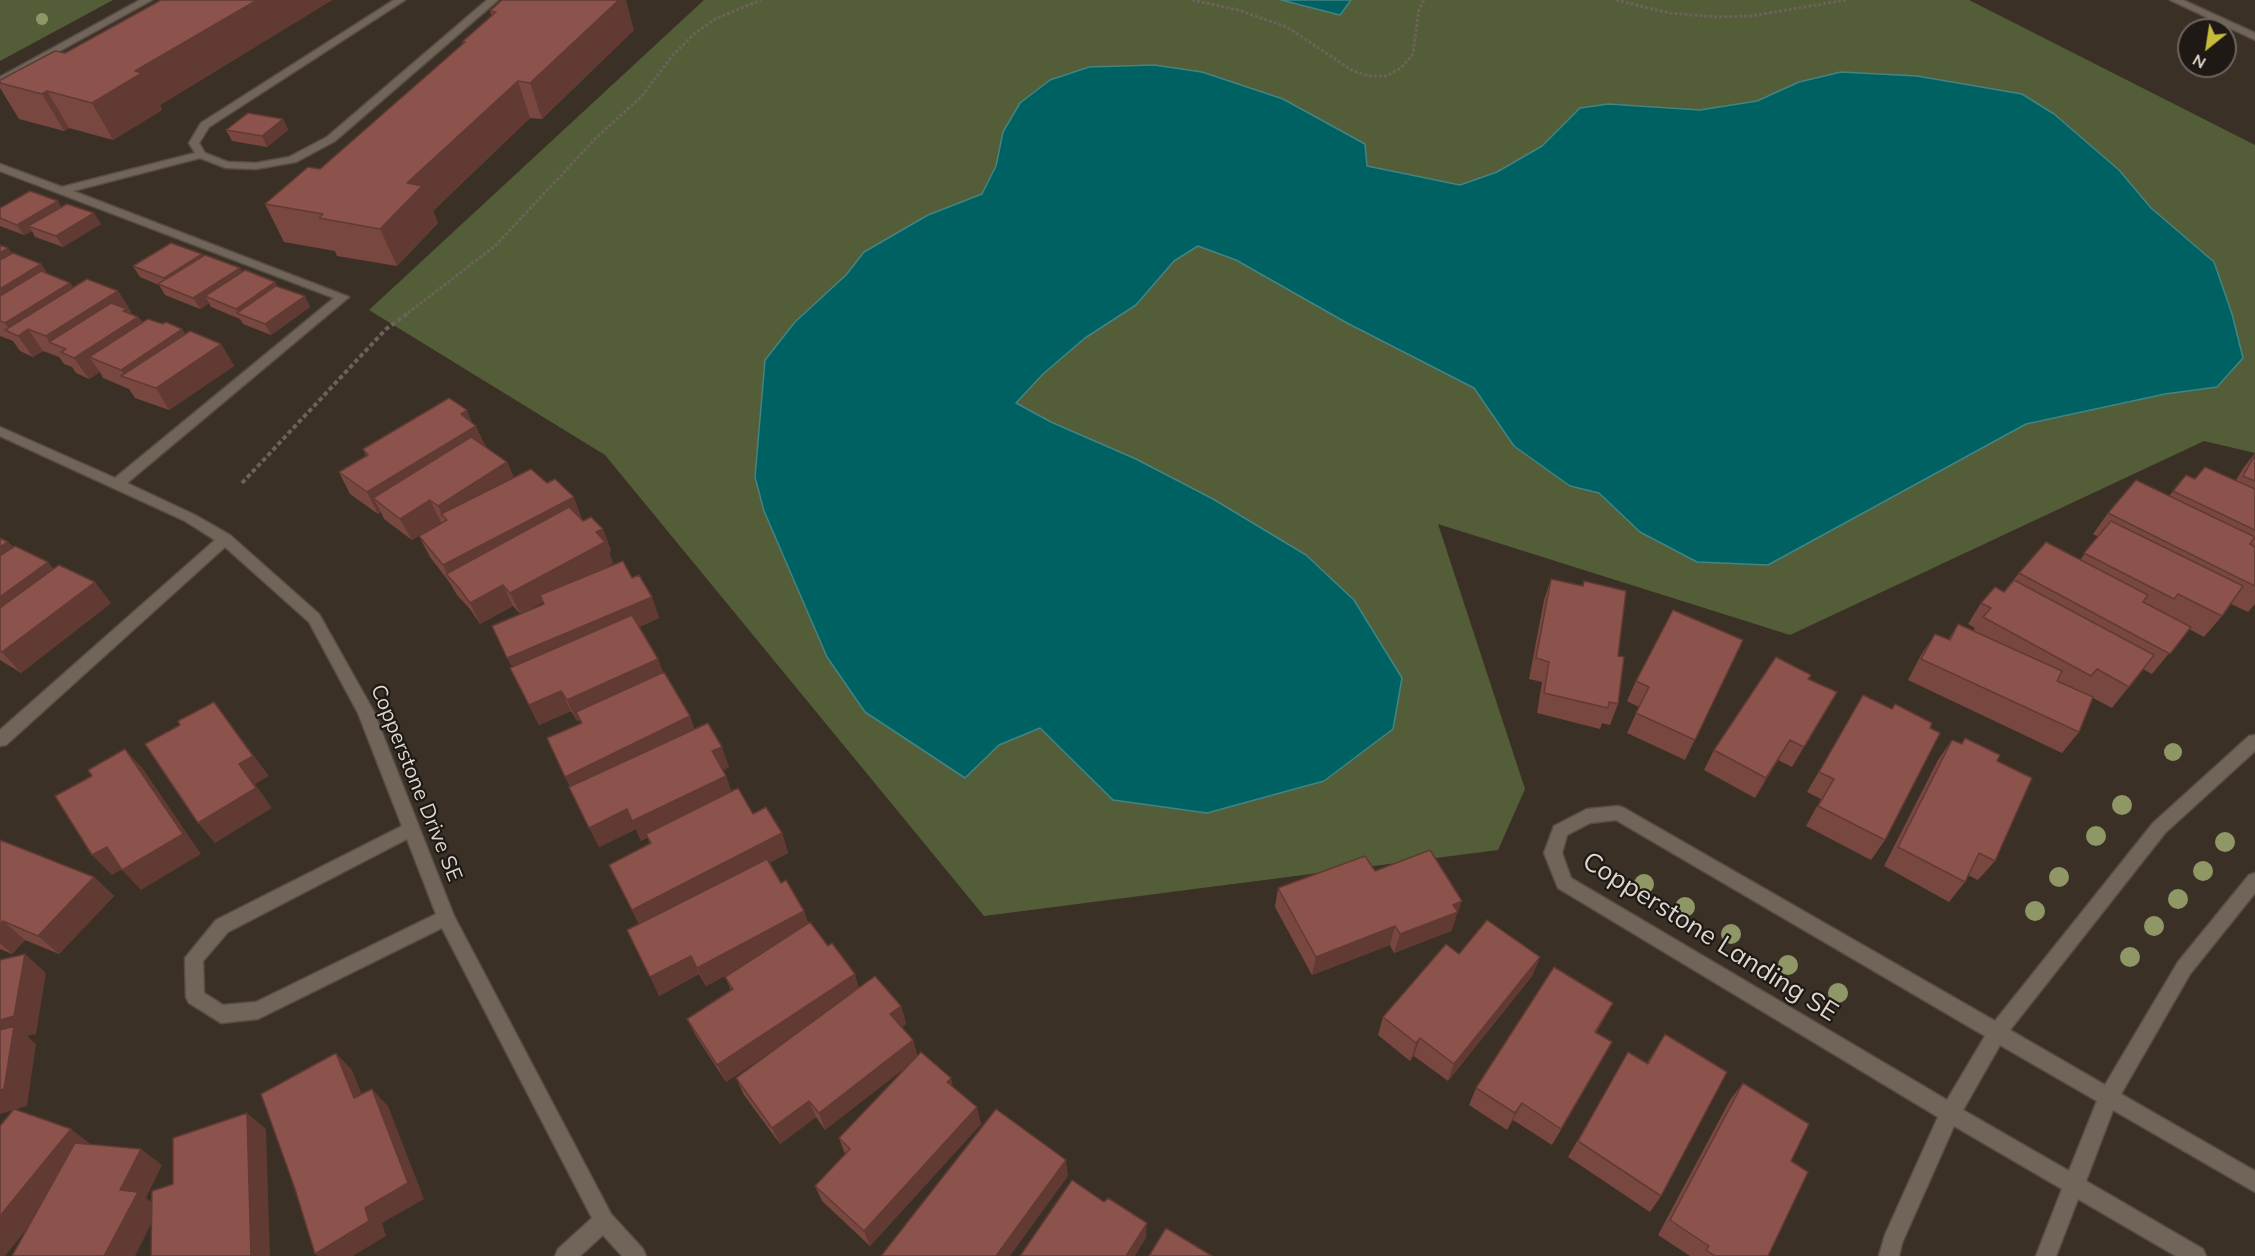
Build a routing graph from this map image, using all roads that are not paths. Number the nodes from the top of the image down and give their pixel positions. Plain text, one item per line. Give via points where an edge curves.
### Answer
1 (147, 0) edge
2 (400, 0) edge
3 (493, 0) edge
4 (2175, 0) edge
5 (2255, 37) edge
6 (0, 81) edge
7 (201, 155) junction
8 (0, 167) edge
9 (62, 190) junction
10 (0, 430) edge
11 (117, 484) junction
12 (225, 539) junction
13 (0, 740) edge
14 (2255, 741) edge
15 (411, 829) junction
16 (2255, 880) edge
17 (446, 918) junction
18 (1997, 1033) junction
19 (2108, 1098) junction
20 (1950, 1113) junction
21 (2255, 1182) edge
22 (2074, 1185) junction
23 (604, 1221) junction
24 (565, 1256) edge
25 (636, 1256) edge
26 (1889, 1256) edge
27 (2046, 1256) edge
28 (2196, 1256) edge

1 - 6 street
2 - 7 street via 205,125 194,143
3 - 7 street via 331,139 292,160 256,166 226,165
4 - 5 street
7 - 9 street
8 - 9 street
9 - 11 street via 343,297
10 - 11 street, Copperstone Drive SE
11 - 12 street, Copperstone Drive SE
12 - 13 street
12 - 15 street, Copperstone Drive SE via 314,618 366,712
14 - 18 street via 2159,828
15 - 17 street, Copperstone Drive SE
15 - 17 street via 222,926 194,958 195,997 220,1014 258,1010
16 - 19 street via 2184,968
17 - 23 street, Copperstone Drive SE
18 - 19 street, Copperstone Landing SE
18 - 20 street
18 - 20 street, Copperstone Landing SE via 1618,813 1587,816 1560,831 1553,853 1564,883
19 - 21 street, Copperstone Landing SE
19 - 22 street
20 - 22 street, Copperstone Landing SE
20 - 26 street
22 - 27 street
22 - 28 street, Copperstone Landing SE
23 - 24 street
23 - 25 street, Copperstone Drive SE

